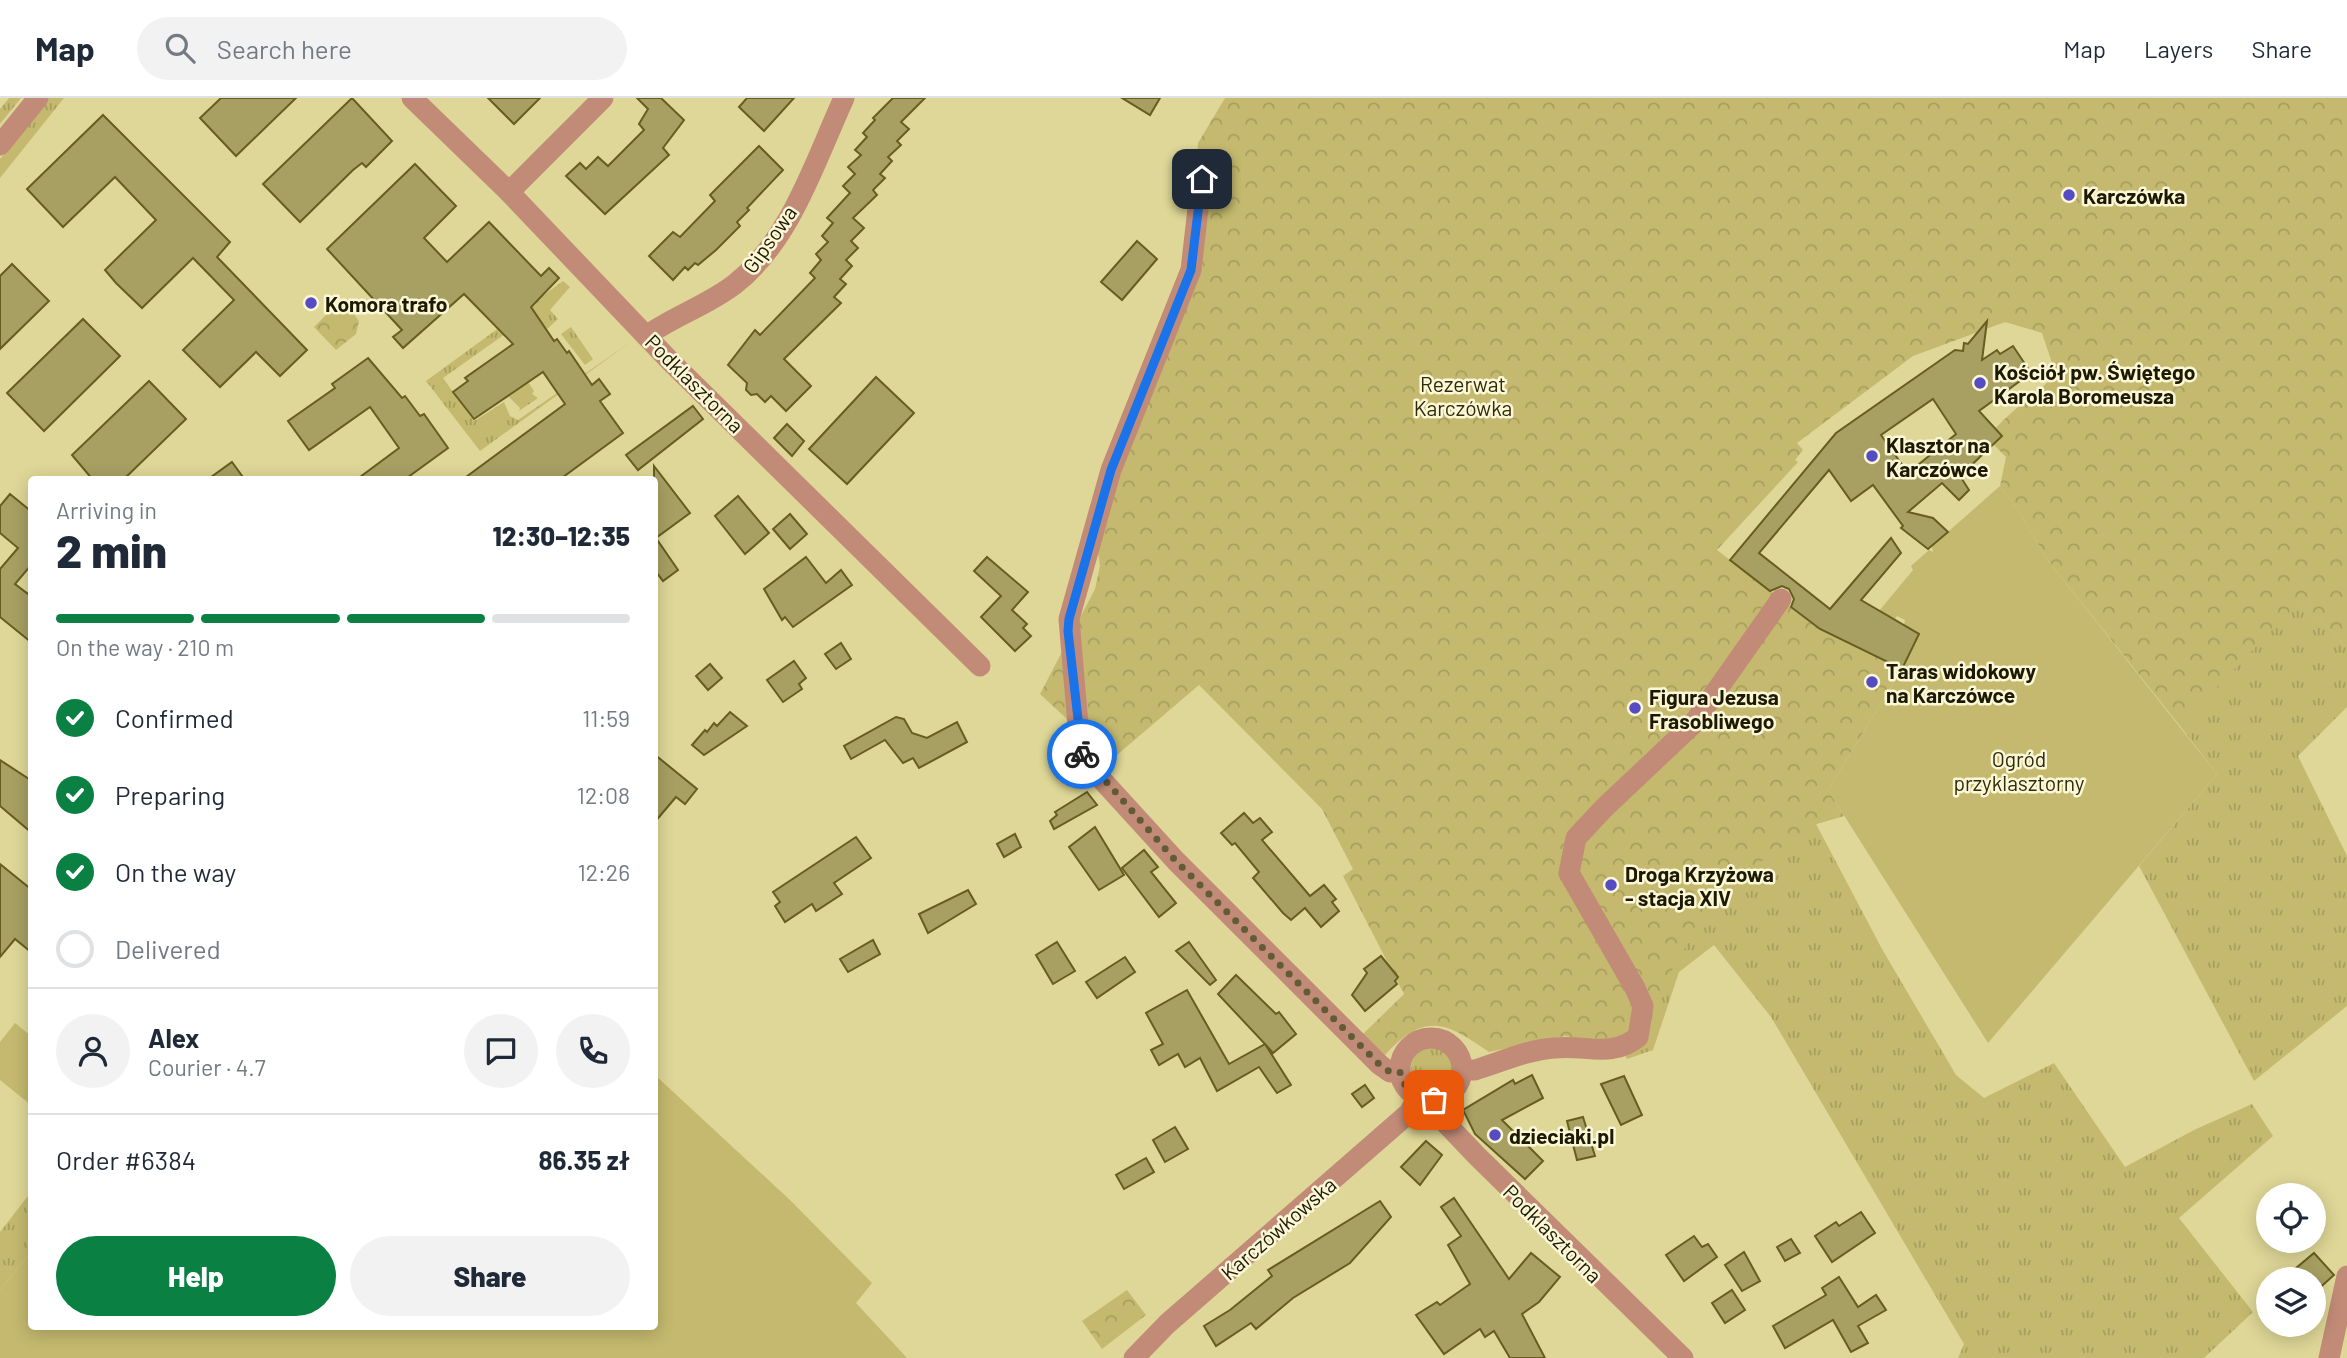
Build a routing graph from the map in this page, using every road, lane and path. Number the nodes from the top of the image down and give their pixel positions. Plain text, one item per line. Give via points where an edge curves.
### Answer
1 (38, 98) edge
2 (603, 98) edge
3 (844, 98) edge
4 (423, 102) edge
5 (0, 145) edge
6 (1203, 164) dead end
7 (509, 192) junction
8 (646, 335) junction
9 (1781, 599) dead end
10 (980, 666) dead end
11 (1462, 1070) junction
12 (1400, 1072) junction
13 (1426, 1099) junction
14 (2347, 1276) edge
15 (1134, 1358) edge
16 (1683, 1358) edge
17 (2329, 1358) edge

1 - 5 street
2 - 7 street
3 - 8 street, Gipsowa via 797,200 760,258 726,290
4 - 7 street, Podklasztorna
6 - 12 street, Podklasztorna via 1191,270 1111,470 1069,619 1080,749 1092,769 1176,861 1380,1065
7 - 8 street, Podklasztorna
8 - 10 street, Podklasztorna
9 - 11 street via 1693,724 1576,838 1569,873 1643,1006 1638,1037 1611,1051 1555,1047
11 - 12 street via 1457,1051 1431,1037 1407,1049
11 - 13 street via 1454,1090
12 - 13 street, Podklasztorna via 1407,1089
13 - 15 street, Karczówkowska via 1167,1324
13 - 16 street, Podklasztorna via 1485,1164
14 - 17 street

